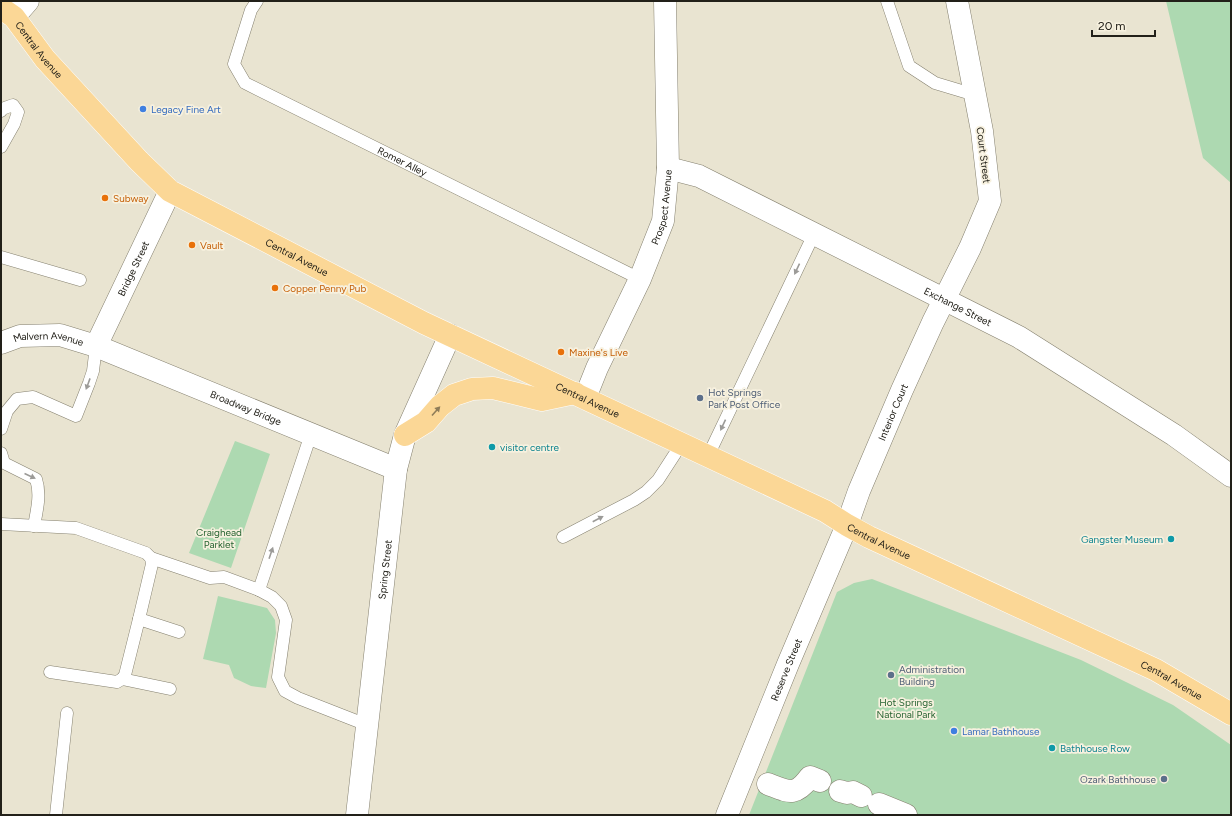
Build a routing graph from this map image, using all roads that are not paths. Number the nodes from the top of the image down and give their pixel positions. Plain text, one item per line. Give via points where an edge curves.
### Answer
1 (28, 1) edge
2 (257, 1) edge
3 (665, 1) edge
4 (887, 1) edge
5 (957, 1) edge
6 (7, 12) edge
7 (975, 95) junction
8 (1, 111) edge
9 (1, 147) edge
10 (668, 168) junction
11 (170, 191) junction
12 (814, 234) junction
13 (1, 257) edge
14 (640, 279) junction
15 (80, 280) dead end
16 (944, 300) junction
17 (450, 335) junction
18 (1, 343) edge
19 (96, 346) junction
20 (580, 396) junction
21 (1, 430) edge
22 (311, 434) junction
23 (405, 435) junction
24 (682, 443) junction
25 (1, 453) edge
26 (708, 456) junction
27 (396, 469) junction
28 (1231, 476) edge
29 (1, 524) edge
30 (847, 525) junction
31 (34, 526) junction
32 (563, 537) dead end
33 (151, 558) junction
34 (259, 590) junction
35 (139, 619) junction
36 (179, 632) dead end
37 (50, 672) dead end
38 (122, 679) junction
39 (170, 689) dead end
40 (67, 713) dead end
41 (1231, 714) edge
42 (367, 725) junction
43 (815, 775) dead end
44 (768, 784) dead end
45 (840, 791) dead end
46 (56, 815) edge
47 (357, 815) edge
48 (727, 815) edge
49 (906, 815) edge

1 - 6 street
2 - 14 lane, Romer Alley via 251,10 234,64 245,83
3 - 10 street, Prospect Avenue
4 - 7 lane via 909,66 935,83
5 - 7 street, Court Street
6 - 11 main road, Central Avenue via 45,59
7 - 16 street, Court Street via 990,201
8 - 9 lane via 13,105 18,112
10 - 12 street, Exchange Street via 699,176
10 - 14 street, Prospect Avenue via 663,221
11 - 17 main road, Central Avenue
11 - 19 street, Bridge Street
12 - 16 street, Exchange Street
12 -> 26 lane
13 - 15 lane
14 - 20 street, Prospect Avenue via 597,368
16 - 28 street, Exchange Street via 1019,337 1174,435
16 - 30 street, Interior Court via 899,397
17 - 20 main road, Central Avenue
17 - 23 street, Spring Street
18 - 19 street, Malvern Avenue via 20,336 60,336
19 -> 21 lane via 93,371 76,416 34,396 17,399 7,411
19 - 22 street, Broadway Bridge
23 -> 20 main road via 426,422 454,395 472,389 492,388 542,400
20 - 24 main road, Central Avenue
22 - 27 street, Broadway Bridge
34 -> 22 lane
23 - 27 street, Spring Street
24 - 26 main road, Central Avenue
32 -> 24 lane via 646,492 658,480
25 -> 31 lane via 4,463 36,479 39,487
26 - 30 main road, Central Avenue via 825,511
27 - 42 street, Spring Street
29 - 31 lane
30 - 41 main road, Central Avenue via 1156,670
30 - 48 street, Reserve Street
31 - 33 lane via 76,528
33 - 34 lane via 210,578 224,577
33 - 35 lane via 152,564
34 - 42 lane via 281,606 286,620 278,677 285,691
35 - 36 lane
35 - 38 lane
37 - 38 lane via 117,682
38 - 39 lane
40 - 46 lane
42 - 47 street, Spring Street
43 - 44 street via 799,789 792,791
45 - 49 street via 853,792

